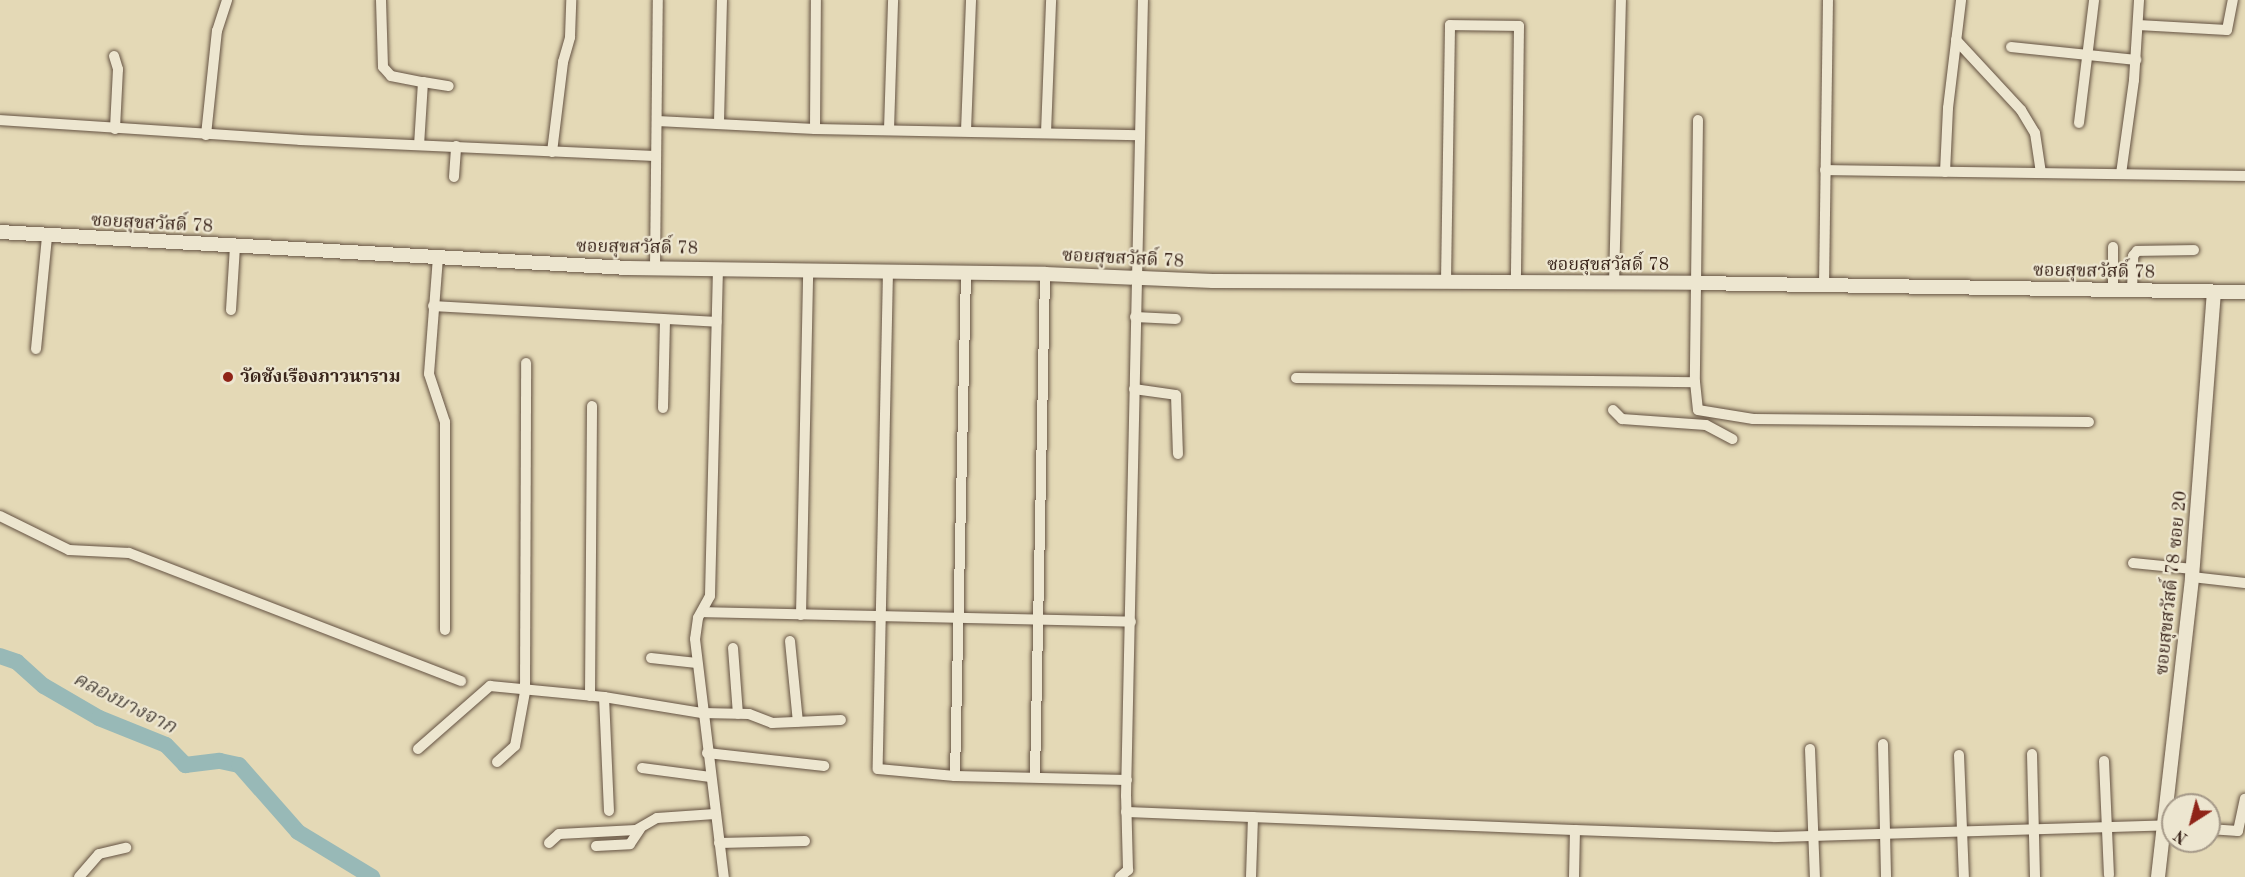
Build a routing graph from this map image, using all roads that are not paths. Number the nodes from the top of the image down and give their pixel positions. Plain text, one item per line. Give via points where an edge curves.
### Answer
1 (227, 0) edge
2 (381, 0) edge
3 (571, 0) edge
4 (658, 0) edge
5 (722, 0) edge
6 (816, 0) edge
7 (892, 0) edge
8 (970, 0) edge
9 (1051, 0) edge
10 (1143, 0) edge
11 (1622, 0) edge
12 (1828, 0) edge
13 (1961, 0) edge
14 (2094, 0) edge
15 (2139, 0) edge
16 (2233, 0) edge
17 (2138, 25) junction
18 (1956, 40) junction
19 (2011, 46) dead end
20 (2087, 54) junction
21 (114, 56) dead end
22 (2136, 60) junction
23 (423, 82) junction
24 (449, 86) dead end
25 (0, 120) edge
26 (1698, 120) dead end
27 (657, 121) junction
28 (719, 122) junction
29 (2079, 123) dead end
30 (115, 129) junction
31 (815, 129) junction
32 (889, 130) junction
33 (966, 131) junction
34 (1046, 133) junction
35 (206, 135) junction
36 (1140, 135) junction
37 (419, 145) junction
38 (456, 146) junction
39 (552, 152) junction
40 (656, 156) junction
41 (1826, 170) junction
42 (1946, 172) junction
43 (2041, 173) junction
44 (2121, 174) junction
45 (2245, 176) edge
46 (454, 177) dead end
47 (0, 232) edge
48 (47, 236) junction
49 (235, 247) junction
50 (2113, 247) dead end
51 (2194, 250) dead end
52 (438, 257) junction
53 (655, 268) junction
54 (718, 268) junction
55 (808, 269) junction
56 (888, 271) junction
57 (966, 272) junction
58 (1045, 274) junction
59 (1136, 279) junction
60 (1446, 281) junction
61 (1516, 283) junction
62 (1695, 283) junction
63 (1614, 285) junction
64 (1824, 286) junction
65 (2113, 290) junction
66 (2132, 291) junction
67 (2245, 292) edge
68 (2214, 293) junction
69 (434, 306) junction
70 (231, 310) dead end
71 (1135, 317) junction
72 (1176, 319) dead end
73 (665, 321) junction
74 (717, 322) junction
75 (36, 349) dead end
76 (526, 363) dead end
77 (1296, 378) dead end
78 (1695, 382) junction
79 (1134, 389) junction
80 (592, 406) dead end
81 (663, 408) dead end
82 (1614, 410) dead end
83 (1698, 410) junction
84 (2089, 422) dead end
85 (1694, 424) junction
86 (1732, 439) dead end
87 (1178, 454) dead end
88 (0, 516) edge
89 (2133, 563) dead end
90 (2193, 573) junction
91 (2245, 583) edge
92 (702, 612) junction
93 (801, 615) junction
94 (880, 615) junction
95 (958, 617) junction
96 (1037, 620) junction
97 (1131, 622) junction
98 (445, 630) dead end
99 (790, 641) dead end
100 (733, 648) dead end
101 (651, 658) dead end
102 (697, 663) junction
103 (461, 681) dead end
104 (525, 692) junction
105 (590, 696) junction
106 (604, 697) junction
107 (702, 713) junction
108 (738, 714) junction
109 (841, 720) dead end
110 (798, 722) junction
111 (1883, 744) dead end
112 (418, 749) dead end
113 (1810, 749) dead end
114 (707, 753) junction
115 (2032, 754) dead end
116 (1959, 755) dead end
117 (2104, 760) dead end
118 (497, 762) dead end
119 (824, 766) dead end
120 (642, 768) dead end
121 (955, 776) junction
122 (710, 777) junction
123 (1035, 777) junction
124 (1127, 780) junction
125 (2171, 793) edge
126 (2245, 799) edge
127 (609, 811) dead end
128 (1126, 812) junction
129 (715, 814) junction
130 (1253, 817) junction
131 (2161, 824) edge
132 (2107, 826) junction
133 (640, 829) junction
134 (2033, 829) junction
135 (1575, 830) junction
136 (2221, 830) edge
137 (1962, 831) junction
138 (1885, 834) junction
139 (1813, 836) junction
140 (804, 841) dead end
141 (549, 843) dead end
142 (719, 843) junction
143 (596, 846) dead end
144 (126, 848) dead end
145 (2163, 853) edge
146 (2109, 875) dead end
147 (1126, 876) edge
148 (79, 877) edge
149 (724, 877) edge
150 (1251, 877) edge
151 (1574, 877) edge
152 (1815, 877) edge
153 (1886, 877) edge
154 (1964, 877) edge
155 (2035, 877) edge
156 (2158, 877) edge

1 - 35 street via 217,31
2 - 23 street via 384,67 391,76
3 - 39 street via 570,38 562,62
4 - 27 street
5 - 28 street
6 - 31 street
7 - 32 street
8 - 33 street
9 - 34 street
10 - 36 street
11 - 63 street
12 - 41 street
13 - 18 street
14 - 20 street
15 - 17 street
16 - 17 street via 2227,30
17 - 22 street
18 - 42 street
18 - 43 street via 2021,110 2035,133
19 - 20 street
20 - 22 street
20 - 29 street
21 - 30 street via 118,69
22 - 44 street
23 - 24 street
23 - 37 street
25 - 30 street
26 - 62 street
27 - 28 street
27 - 40 street
28 - 31 street
30 - 35 street
31 - 32 street
32 - 33 street
33 - 34 street
34 - 36 street
35 - 37 street
36 - 59 street
37 - 38 street
38 - 39 street
38 - 46 street
39 - 40 street
40 - 53 street
41 - 42 street
41 - 64 street
42 - 43 street
43 - 44 street
44 - 45 street
47 - 48 street, ซอยสุขสวัสดิ์ 78
48 - 49 street, ซอยสุขสวัสดิ์ 78
48 - 75 street
49 - 52 street, ซอยสุขสวัสดิ์ 78
49 - 70 street
50 - 65 street
51 - 66 street via 2137,251 2133,256
52 - 53 street, ซอยสุขสวัสดิ์ 78
52 - 69 street
53 - 54 street, ซอยสุขสวัสดิ์ 78
54 - 55 street, ซอยสุขสวัสดิ์ 78
54 - 74 street
55 - 56 street, ซอยสุขสวัสดิ์ 78
55 - 93 street
56 - 57 street, ซอยสุขสวัสดิ์ 78
56 - 94 street
57 - 58 street, ซอยสุขสวัสดิ์ 78
57 - 95 street
58 - 59 street, ซอยสุขสวัสดิ์ 78
58 - 96 street
59 - 60 street, ซอยสุขสวัสดิ์ 78
59 - 71 street
60 - 61 street, ซอยสุขสวัสดิ์ 78
60 - 61 street via 1450,25 1520,26
61 - 63 street, ซอยสุขสวัสดิ์ 78
62 - 63 street, ซอยสุขสวัสดิ์ 78
62 - 64 street, ซอยสุขสวัสดิ์ 78
62 - 78 street
64 - 65 street, ซอยสุขสวัสดิ์ 78
65 - 66 street, ซอยสุขสวัสดิ์ 78
66 - 68 street, ซอยสุขสวัสดิ์ 78
67 - 68 street, ซอยสุขสวัสดิ์ 78
68 - 90 street, ซอยสุขสวัสดิ์ 78 ซอย 20
69 - 73 street
69 - 98 street via 429,374 446,422
71 - 72 street
71 - 79 street
73 - 74 street
73 - 81 street
74 - 92 street via 710,596
76 - 104 street
77 - 78 street
78 - 83 street
79 - 87 street via 1176,395
79 - 97 street
80 - 105 street
82 - 85 street via 1622,419
83 - 84 street via 1757,419
83 - 85 street
85 - 86 street via 1721,430
88 - 103 street via 69,550 129,553
89 - 90 street
90 - 91 street
90 - 125 street, ซอยสุขสวัสดิ์ 78 ซอย 20
92 - 93 street
92 - 102 street via 696,625
93 - 94 street
94 - 95 street
94 - 121 street via 878,769
95 - 96 street
95 - 121 street
96 - 97 street
96 - 123 street
97 - 124 street
99 - 110 street
100 - 108 street
101 - 102 street
102 - 107 street
104 - 105 street
104 - 112 street via 490,686
104 - 118 street via 515,746
105 - 106 street
106 - 107 street
106 - 127 street
107 - 108 street
107 - 114 street
108 - 110 street via 755,715 772,723
109 - 110 street
111 - 138 street
113 - 139 street
114 - 119 street
114 - 122 street
115 - 134 street
116 - 137 street
117 - 132 street
120 - 122 street
121 - 123 street
122 - 129 street
123 - 124 street
124 - 128 street
126 - 136 street via 2238,831
128 - 130 street
128 - 147 street
129 - 133 street via 657,818
129 - 142 street
130 - 135 street
130 - 150 street
131 - 132 street
132 - 134 street
132 - 146 street
133 - 141 street via 559,834
133 - 143 street via 630,844
134 - 137 street
134 - 155 street
135 - 139 street
135 - 151 street
137 - 138 street
137 - 154 street
138 - 139 street
138 - 153 street
139 - 152 street
140 - 142 street
142 - 149 street
144 - 148 street via 99,854
145 - 156 street, ซอยสุขสวัสดิ์ 78 ซอย 20

